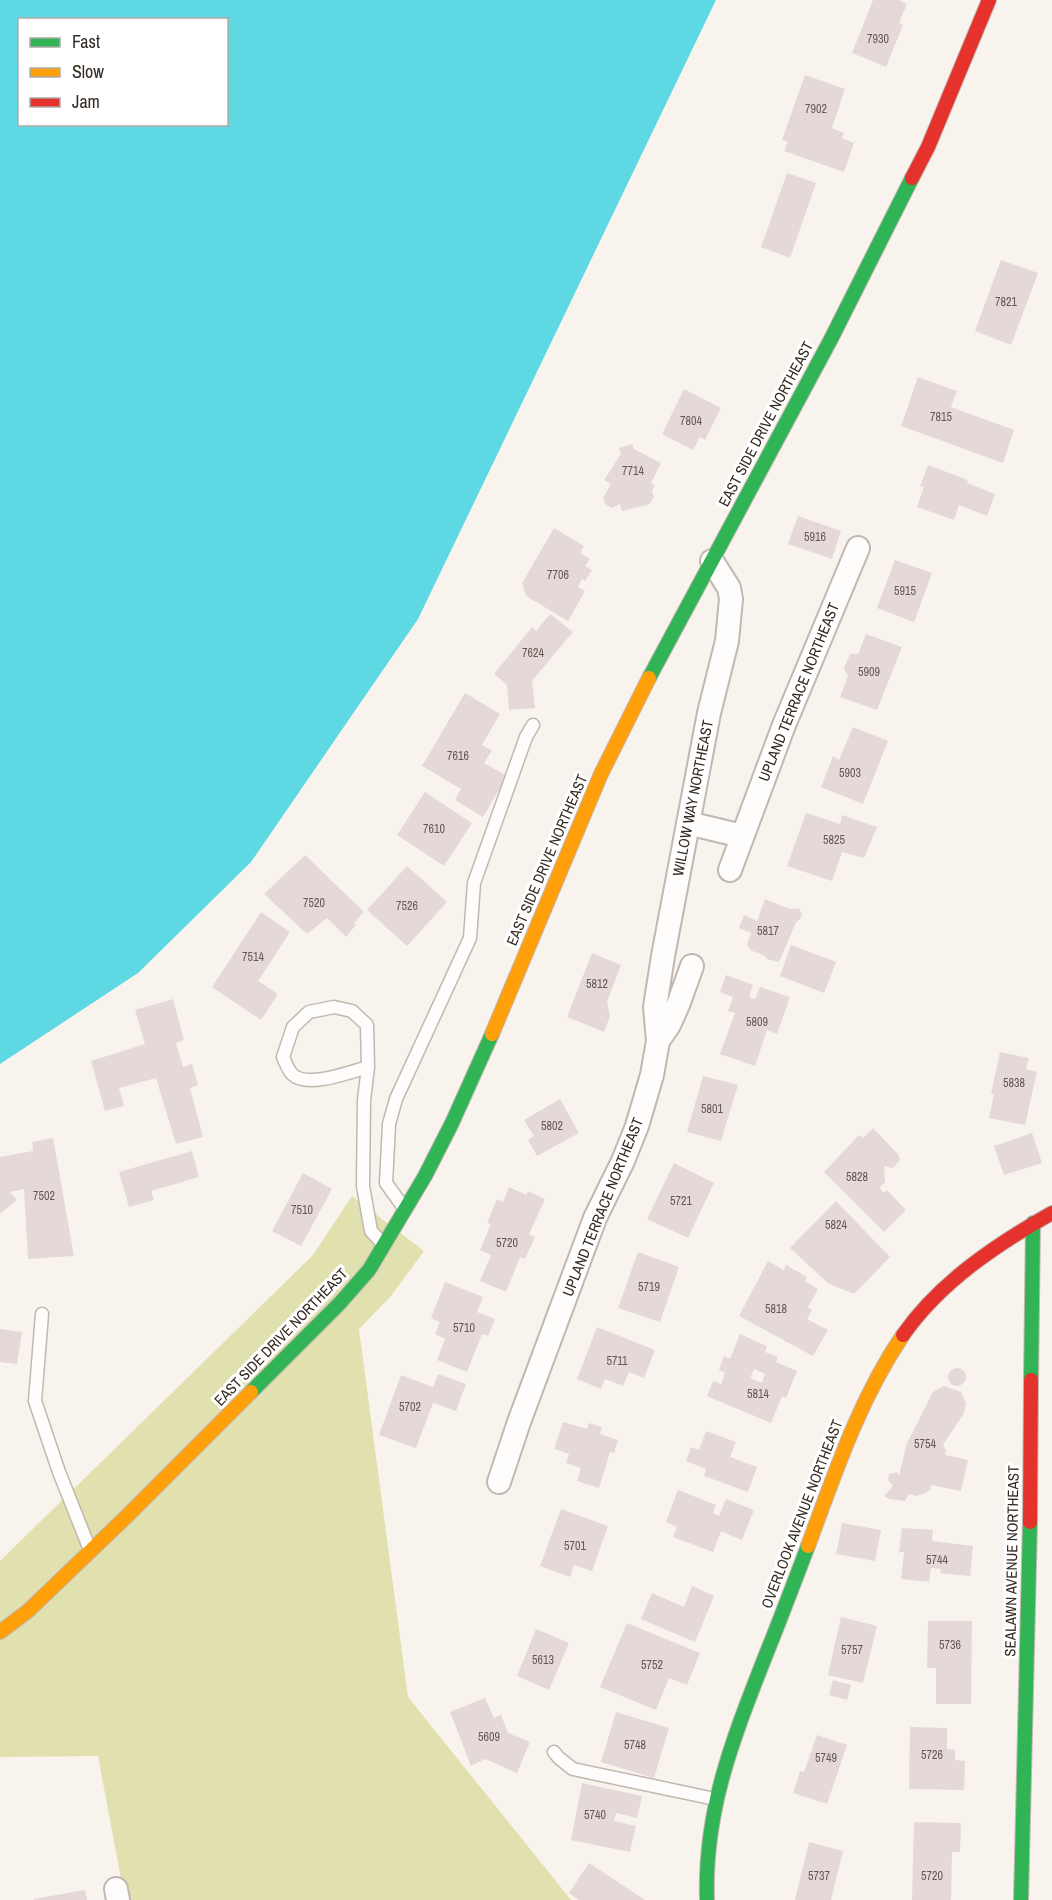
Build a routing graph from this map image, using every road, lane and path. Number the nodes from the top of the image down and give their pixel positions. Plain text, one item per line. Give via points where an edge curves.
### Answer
1 (989, 0) edge
2 (858, 548) dead end
3 (712, 561) junction
4 (533, 725) dead end
5 (688, 823) junction
6 (742, 836) junction
7 (730, 870) dead end
8 (692, 966) dead end
9 (658, 1041) junction
10 (368, 1067) junction
11 (405, 1209) junction
12 (1052, 1213) edge
13 (1033, 1223) junction
14 (383, 1245) junction
15 (42, 1314) dead end
16 (500, 1482) dead end
17 (90, 1551) junction
18 (0, 1632) edge
19 (554, 1752) dead end
20 (715, 1799) junction
21 (707, 1900) edge
22 (1021, 1900) edge

1 - 3 main road, EAST SIDE DRIVE NORTHEAST via 928,147
2 - 6 street, UPLAND TERRACE NORTHEAST
3 - 5 street, WILLOW WAY NORTHEAST via 729,588 731,600 727,641
3 - 11 main road, EAST SIDE DRIVE NORTHEAST via 601,774 482,1059
4 - 11 lane via 474,883 470,938 396,1099 389,1124 386,1183
5 - 6 street
5 - 9 street, WILLOW WAY NORTHEAST via 663,956 656,1007
6 - 7 street, UPLAND TERRACE NORTHEAST
8 - 9 street, UPLAND TERRACE NORTHEAST via 669,1025
9 - 16 street, UPLAND TERRACE NORTHEAST via 637,1126 595,1218
10 - 10 lane via 367,1025 352,1011 334,1007 309,1012 293,1027 283,1057 291,1073 307,1081
10 - 14 lane via 363,1186 371,1231
11 - 14 main road, EAST SIDE DRIVE NORTHEAST
12 - 13 main road, OVERLOOK AVENUE NORTHEAST
13 - 20 main road, OVERLOOK AVENUE NORTHEAST via 986,1254 935,1298 906,1332 860,1407 729,1752
13 - 22 main road, SEALAWN AVENUE NORTHEAST
14 - 17 main road, EAST SIDE DRIVE NORTHEAST via 369,1270 340,1303
15 - 17 lane via 35,1401
17 - 18 main road, EAST SIDE DRIVE NORTHEAST via 28,1611
19 - 20 lane via 573,1769
20 - 21 main road, OVERLOOK AVENUE NORTHEAST via 708,1846

